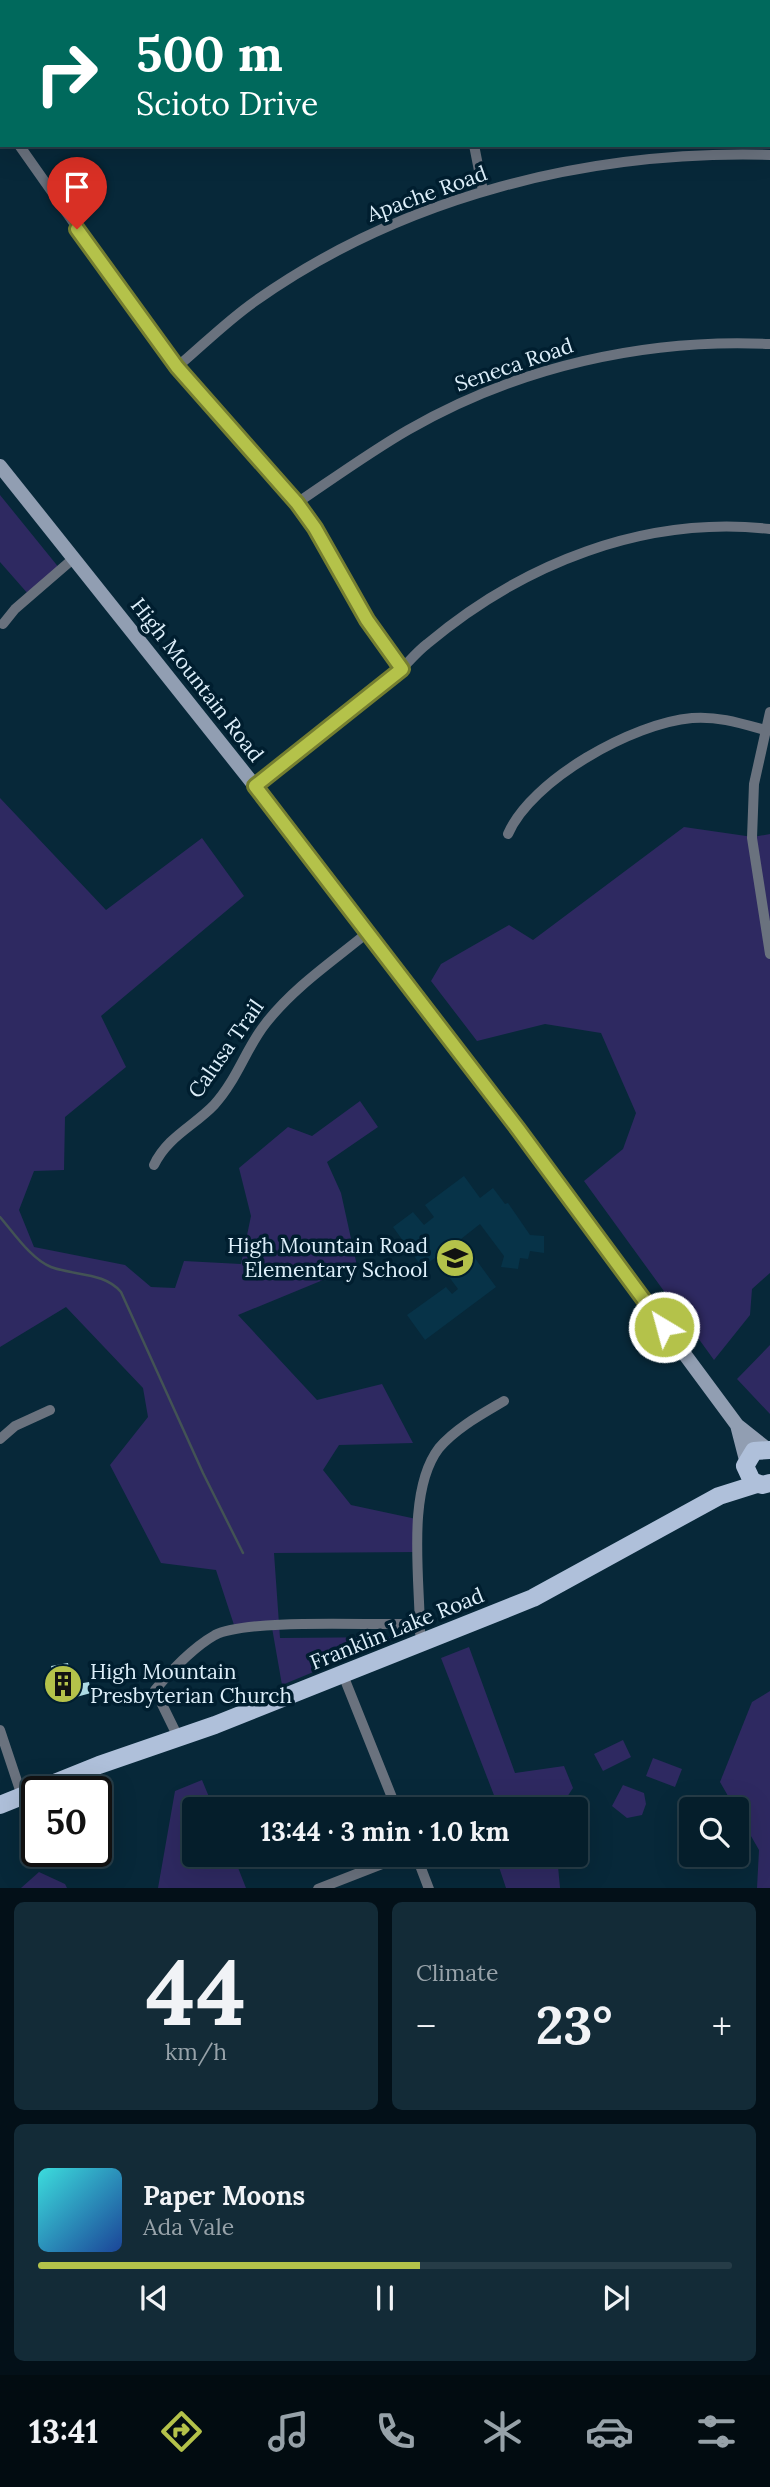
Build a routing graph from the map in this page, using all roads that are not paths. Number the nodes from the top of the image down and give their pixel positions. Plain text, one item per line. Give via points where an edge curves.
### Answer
1 (20, 147) edge
2 (474, 147) edge
3 (770, 155) edge
4 (483, 191) junction
5 (770, 344) edge
6 (177, 367) junction
7 (0, 466) edge
8 (297, 503) junction
9 (770, 529) edge
10 (74, 558) junction
11 (3, 624) dead end
12 (402, 669) junction
13 (770, 712) edge
14 (765, 730) junction
15 (255, 786) junction
16 (508, 834) dead end
17 (367, 933) junction
18 (770, 954) edge
19 (154, 1165) dead end
20 (504, 1401) dead end
21 (50, 1410) dead end
22 (737, 1425) junction
23 (0, 1439) edge
24 (768, 1449) edge
25 (746, 1463) junction
26 (765, 1487) edge
27 (719, 1496) junction
28 (420, 1635) junction
29 (343, 1675) junction
30 (0, 1730) edge
31 (178, 1739) junction
32 (72, 1776) edge
33 (21, 1793) edge
34 (21, 1796) edge
35 (392, 1797) edge
36 (0, 1805) edge
37 (373, 1867) edge
38 (421, 1867) edge
39 (318, 1888) edge
40 (429, 1888) edge

1 - 6 street
2 - 4 street
3 - 4 street, Apache Road via 702,155 604,165
4 - 6 street, Apache Road via 400,221 324,258 252,303
5 - 8 street, Seneca Road via 718,343 637,351 536,374 472,398 410,429
6 - 8 street
7 - 10 main road, High Mountain Road
8 - 12 street
9 - 12 street via 673,530 583,551 499,592 425,645
10 - 11 street
10 - 15 main road, High Mountain Road
12 - 15 street
13 - 14 street
14 - 16 street via 728,719 693,718 653,726 591,756 532,799
14 - 18 street via 754,784 752,838
15 - 17 main road, High Mountain Road
17 - 19 street, Calusa Trail via 276,1011 224,1093 200,1119 168,1142
17 - 22 main road, High Mountain Road
20 - 28 street via 450,1437 424,1475 418,1505
21 - 23 street via 15,1426
22 - 24 main road, High Mountain Road
22 - 25 main road, High Mountain Road
24 - 25 main road, Franklin Lake Road via 754,1451
25 - 26 main road via 749,1478
25 - 27 main road, Franklin Lake Road
26 - 27 main road, Franklin Lake Road
27 - 28 main road, Franklin Lake Road via 533,1598
28 - 29 main road, Franklin Lake Road
28 - 31 street via 403,1624 253,1627 216,1635 155,1690
29 - 31 main road, Franklin Lake Road
29 - 35 street
30 - 33 street
31 - 32 main road, Franklin Lake Road
34 - 36 main road, Franklin Lake Road
37 - 39 street
38 - 40 street

